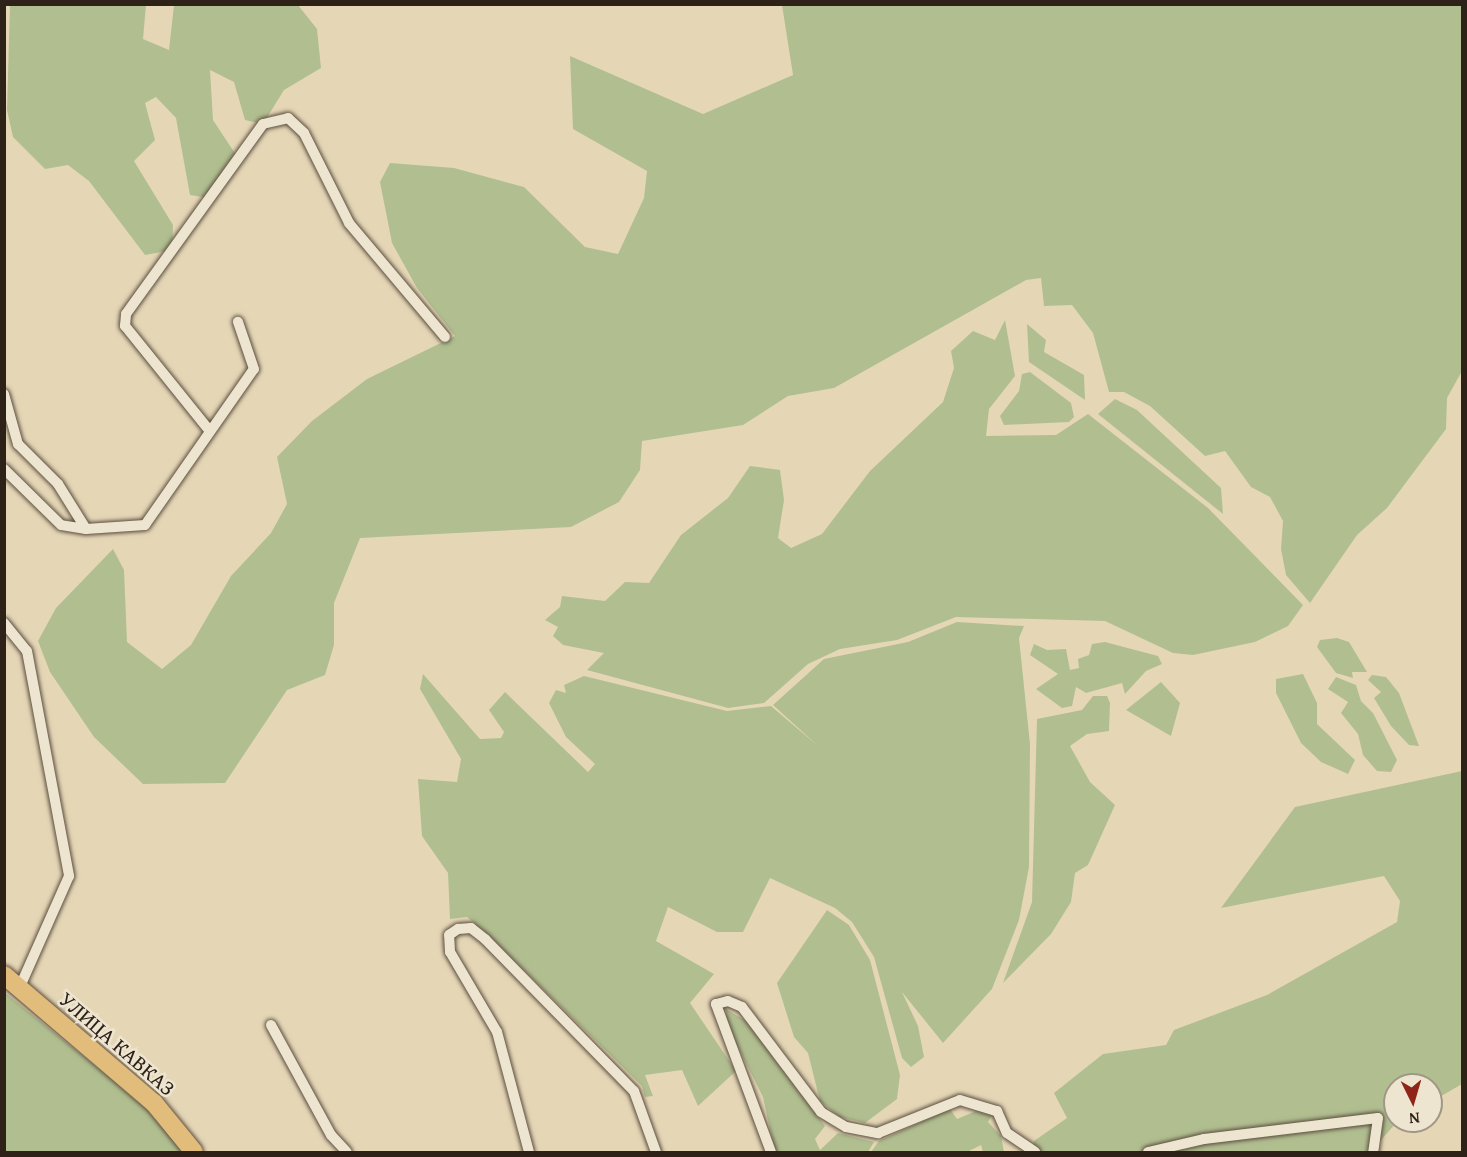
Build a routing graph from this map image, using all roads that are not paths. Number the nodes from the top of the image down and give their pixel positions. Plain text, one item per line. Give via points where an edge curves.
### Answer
1 (238, 322) dead end
2 (445, 337) dead end
3 (4, 394) edge
4 (209, 430) junction
5 (4, 469) edge
6 (86, 529) junction
7 (4, 623) edge
8 (4, 975) edge
9 (20, 989) junction
10 (271, 1025) dead end
11 (195, 1152) edge
12 (347, 1152) edge
13 (529, 1152) edge
14 (656, 1152) edge
15 (771, 1152) edge
16 (1035, 1152) edge
17 (1148, 1152) edge
18 (1373, 1152) edge

1 - 4 street via 254,369
2 - 4 street via 349,223 304,133 288,118 263,124 126,314 125,326
3 - 6 street via 18,444 58,484
4 - 6 street via 145,525
5 - 6 street via 61,525
7 - 9 street via 27,651 69,876
8 - 9 highway, УЛИЦА КАВКАЗ
9 - 11 highway, УЛИЦА КАВКАЗ via 154,1103
10 - 12 street via 331,1135
13 - 14 street via 497,1032 450,952 449,935 458,929 471,928 485,939 634,1092
15 - 16 street via 716,1004 728,1001 742,1007 820,1112 846,1127 878,1133 960,1100 997,1112 1007,1133
17 - 18 street via 1204,1139 1378,1118

